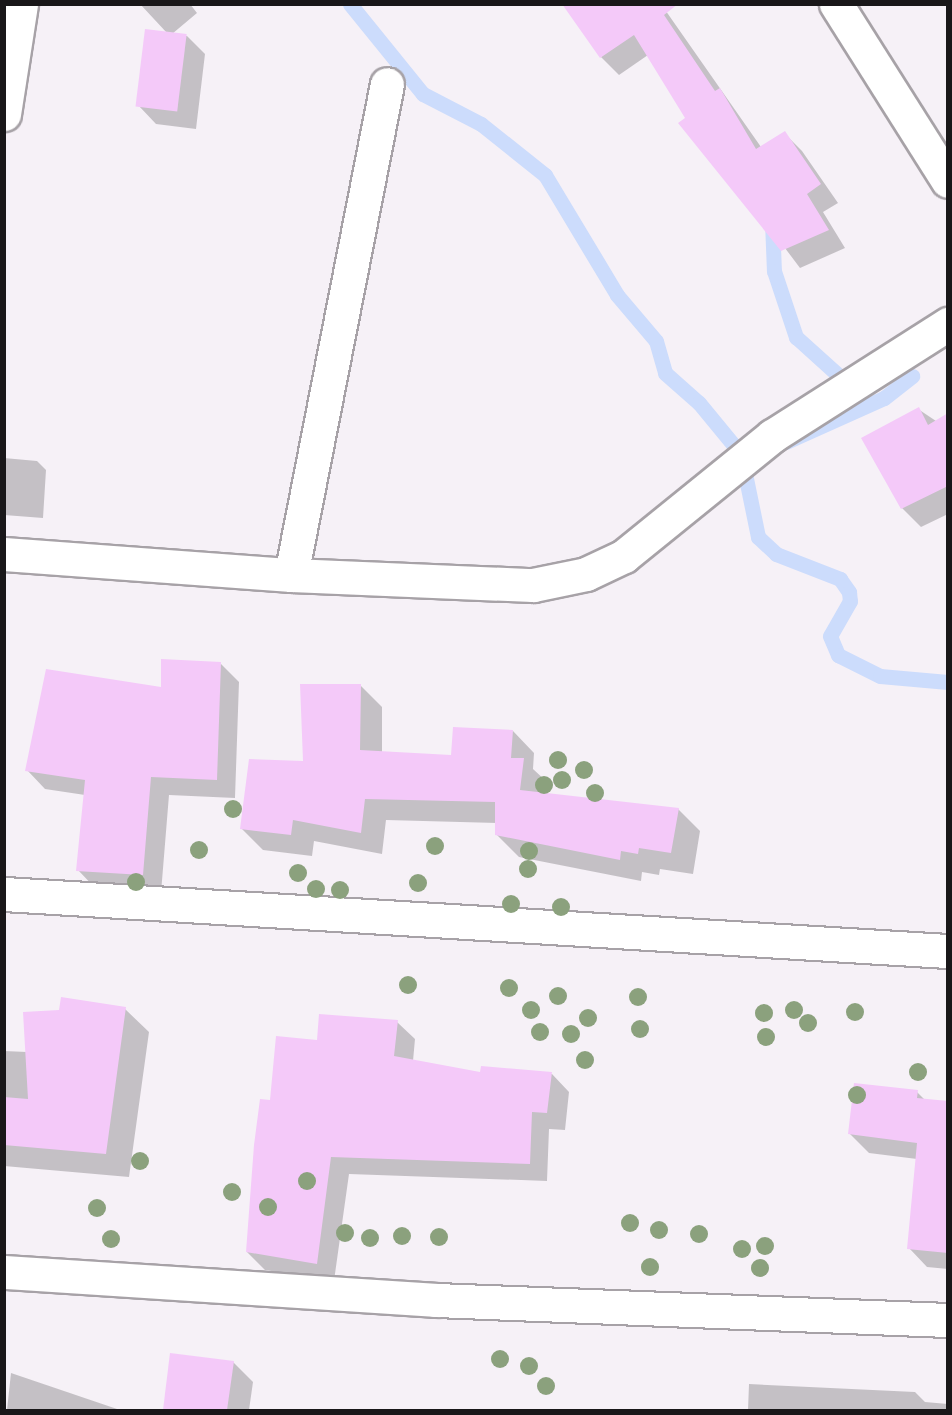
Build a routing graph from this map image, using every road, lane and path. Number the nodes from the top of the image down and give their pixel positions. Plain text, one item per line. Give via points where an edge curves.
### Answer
1 (21, 4) edge
2 (836, 4) edge
3 (387, 84) dead end
4 (4, 114) edge
5 (948, 181) edge
6 (948, 324) edge
7 (4, 554) edge
8 (291, 575) junction
9 (4, 894) edge
10 (948, 951) edge
11 (4, 1272) edge
12 (948, 1320) edge

1 - 4 street
2 - 5 street
3 - 8 street
6 - 8 street via 772,436 624,556 586,574 533,585
7 - 8 street
9 - 10 street
11 - 12 street via 436,1300

